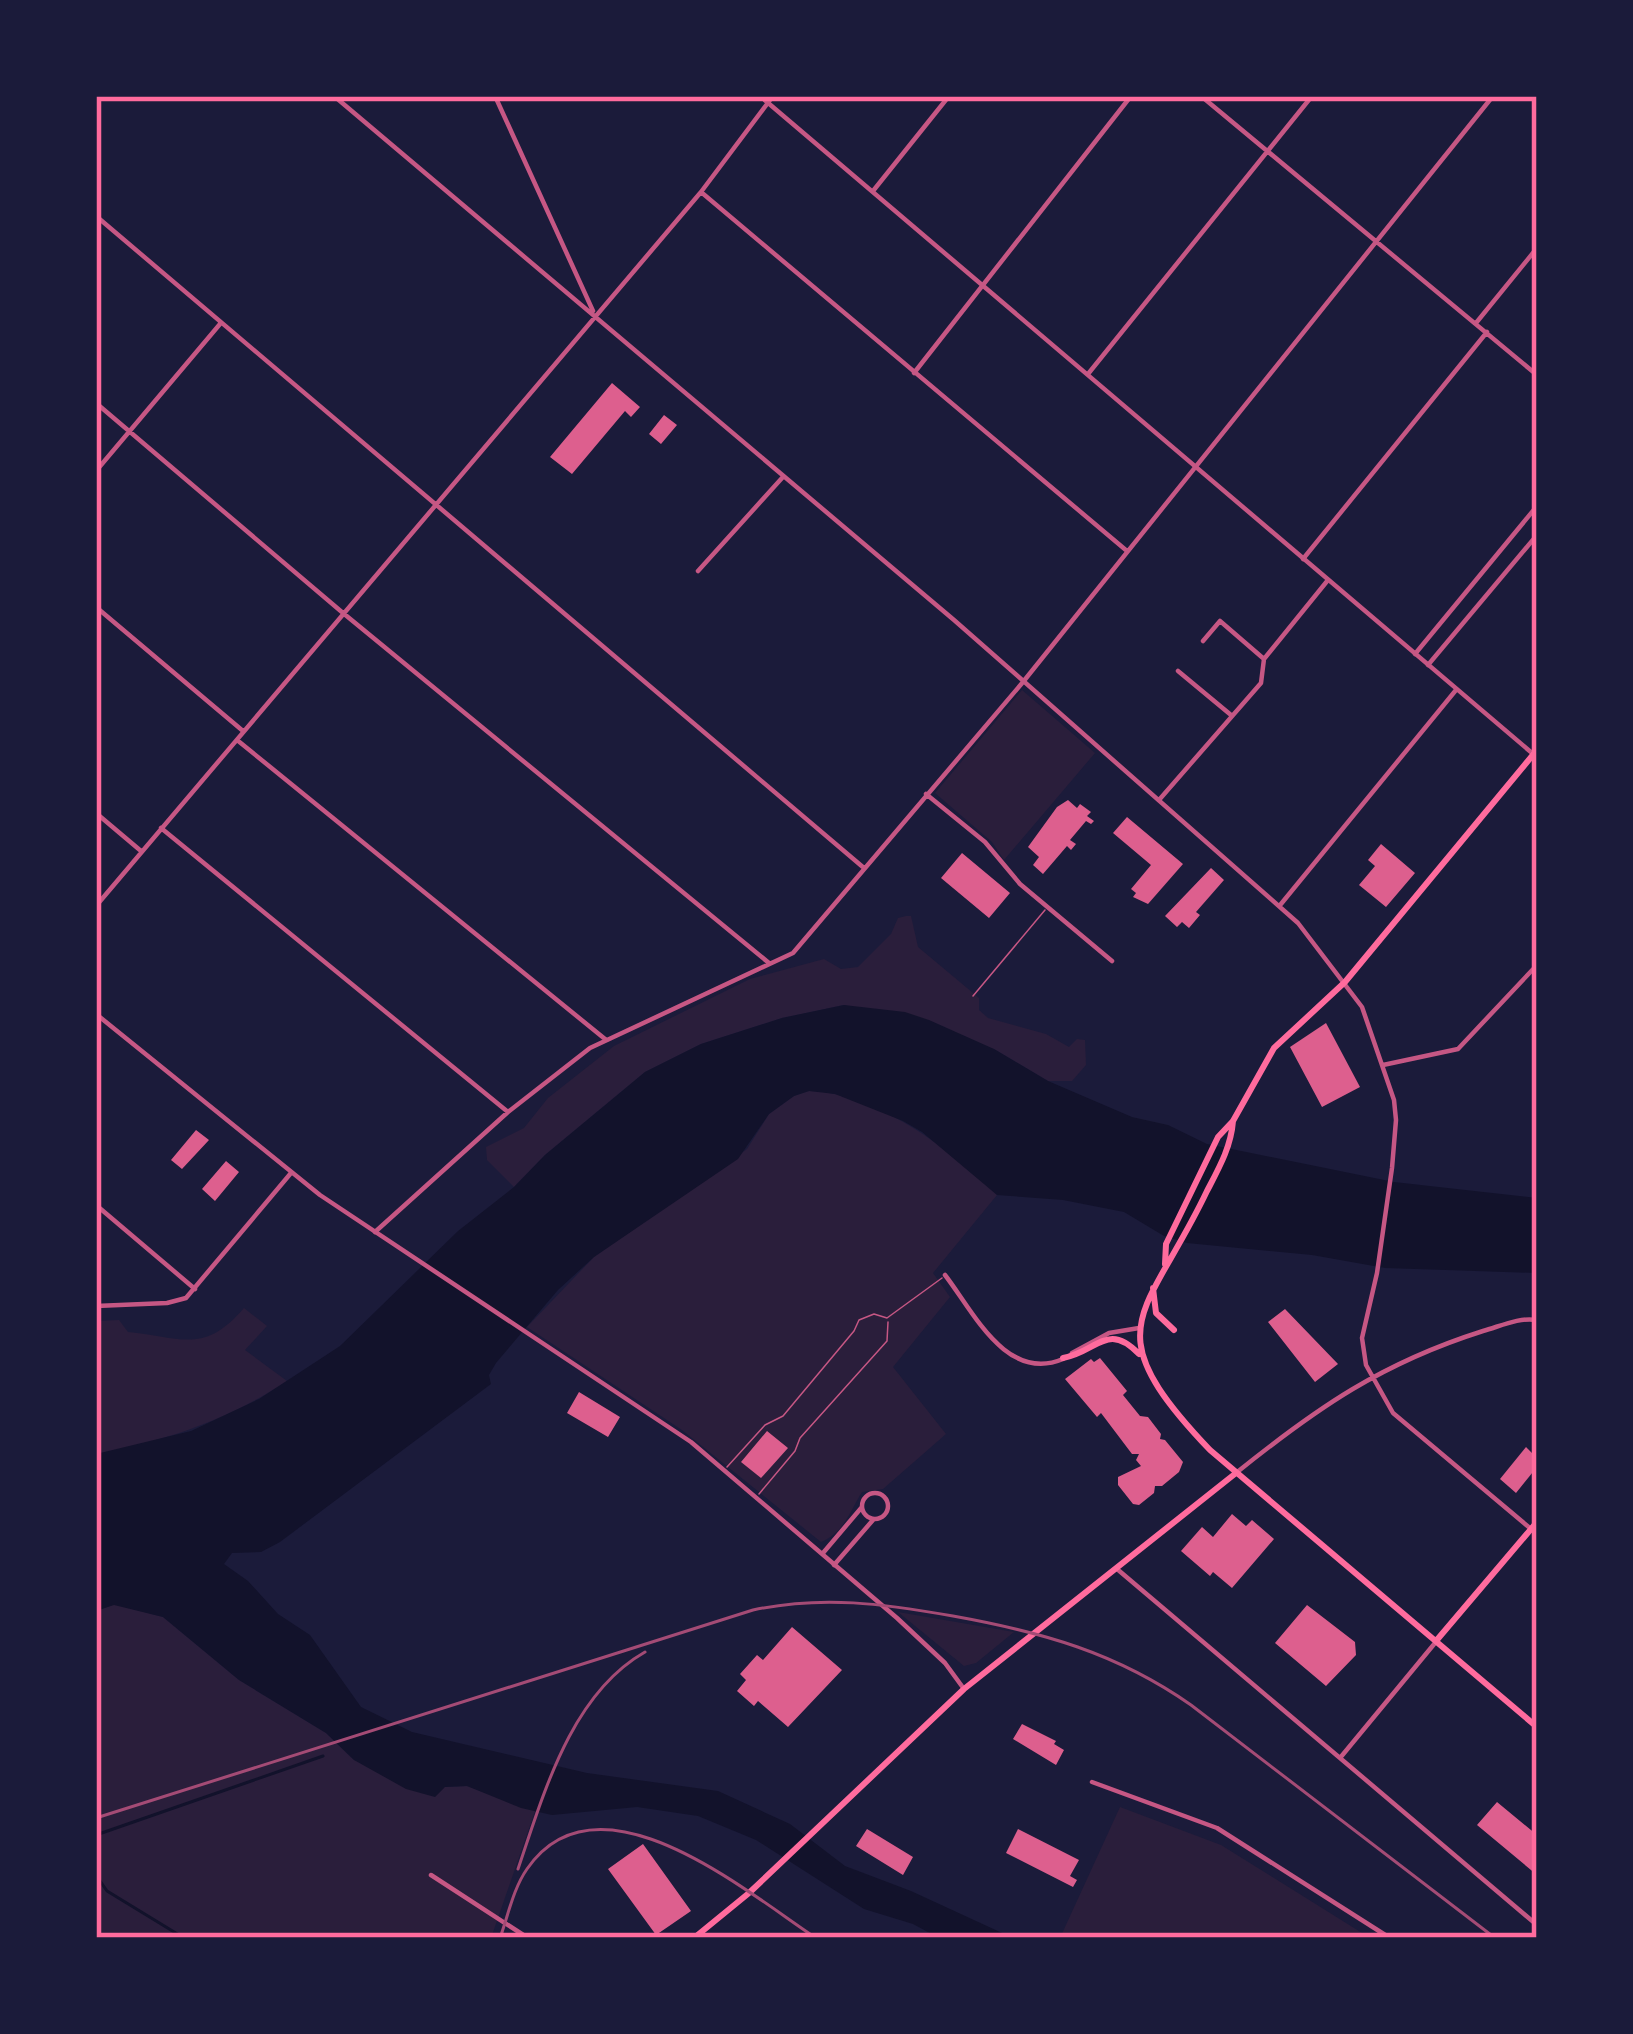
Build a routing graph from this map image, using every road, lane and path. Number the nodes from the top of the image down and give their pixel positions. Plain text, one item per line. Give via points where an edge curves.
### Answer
1 (334, 96) edge
2 (495, 96) edge
3 (760, 96) edge
4 (772, 96) edge
5 (949, 96) edge
6 (1131, 96) edge
7 (1201, 96) edge
8 (1312, 96) edge
9 (1493, 96) edge
10 (770, 104) junction
11 (1266, 152) junction
12 (873, 191) junction
13 (701, 192) junction
14 (96, 216) edge
15 (1375, 239) junction
16 (1537, 248) edge
17 (982, 284) junction
18 (596, 316) junction
19 (1476, 323) junction
20 (220, 324) junction
21 (1486, 332) junction
22 (914, 373) junction
23 (1088, 374) junction
24 (1537, 375) edge
25 (96, 403) edge
26 (130, 431) junction
27 (1195, 466) junction
28 (96, 472) edge
29 (782, 478) junction
30 (433, 506) junction
31 (1537, 506) edge
32 (1537, 535) edge
33 (1127, 551) junction
34 (1303, 559) junction
35 (698, 571) dead end
36 (1328, 580) junction
37 (96, 608) edge
38 (343, 613) junction
39 (1203, 641) dead end
40 (1415, 654) junction
41 (1264, 659) junction
42 (1428, 665) junction
43 (1178, 671) dead end
44 (1023, 682) junction
45 (1457, 689) junction
46 (1231, 715) junction
47 (243, 731) junction
48 (236, 739) junction
49 (1535, 752) edge
50 (926, 794) junction
51 (1159, 800) junction
52 (96, 813) edge
53 (160, 828) junction
54 (141, 851) junction
55 (865, 868) junction
56 (1281, 904) junction
57 (96, 906) edge
58 (1048, 907) junction
59 (1112, 961) dead end
60 (772, 965) junction
61 (1537, 965) edge
62 (1345, 982) junction
63 (973, 996) dead end
64 (96, 1014) edge
65 (605, 1040) junction
66 (1383, 1065) junction
67 (508, 1112) junction
68 (1233, 1121) junction
69 (290, 1173) junction
70 (96, 1204) edge
71 (375, 1232) junction
72 (1165, 1264) junction
73 (945, 1275) joint
74 (1153, 1287) junction
75 (195, 1289) junction
76 (96, 1306) edge
77 (887, 1318) junction
78 (1534, 1319) edge
79 (1139, 1328) junction
80 (1174, 1330) dead end
81 (1064, 1358) junction
82 (1142, 1358) junction
83 (1372, 1376) junction
84 (724, 1470) junction
85 (1236, 1473) junction
86 (756, 1498) junction
87 (862, 1507) junction
88 (873, 1520) junction
89 (1535, 1528) edge
90 (821, 1554) junction
91 (833, 1565) junction
92 (1117, 1569) junction
93 (1436, 1641) junction
94 (964, 1689) junction
95 (1537, 1726) edge
96 (1340, 1759) junction
97 (1092, 1782) dead end
98 (431, 1875) dead end
99 (1537, 1925) edge
100 (528, 1938) edge
101 (694, 1938) edge
102 (1390, 1938) edge

1 - 18 street
2 - 18 street
3 - 10 street
4 - 10 street
5 - 12 street
6 - 17 street
7 - 11 street
8 - 11 street
9 - 15 street
10 - 12 street
10 - 13 street
11 - 15 street
11 - 23 street
12 - 17 street
13 - 18 street
13 - 22 street
14 - 20 street
15 - 19 street
15 - 27 street
16 - 19 street
17 - 22 street
17 - 23 street
18 - 29 street
18 - 30 street
19 - 21 street
20 - 26 street
20 - 30 street
21 - 24 street
21 - 34 street
22 - 33 street
23 - 27 street
25 - 26 street
26 - 28 street
26 - 38 street
27 - 33 street
27 - 34 street
29 - 35 street
29 - 44 street
30 - 38 street
30 - 55 street
31 - 40 street
32 - 42 street
33 - 44 street
34 - 36 street
36 - 40 street
36 - 41 street
37 - 47 street
38 - 47 street
38 - 60 street
39 - 41 street via 1220,622
40 - 42 street
41 - 46 street via 1262,683
42 - 45 street
43 - 46 street
44 - 50 street
44 - 51 street
45 - 49 street
45 - 56 street
46 - 51 street
47 - 48 street
48 - 53 street
48 - 65 street
49 - 62 main road
50 - 55 street
50 - 58 street
51 - 56 street
52 - 54 street
53 - 54 street
53 - 67 street
54 - 57 street
55 - 60 street via 793,953
56 - 62 street
58 - 59 street
58 - 63 lane
60 - 65 street
61 - 66 street via 1454,1052
62 - 66 street
62 - 68 main road via 1277,1044
64 - 69 street
65 - 67 street
66 - 83 street via 1396,1120 1362,1338
67 - 71 street
68 - 72 main road via 1231,1142
68 - 72 main road via 1217,1137 1166,1244
69 - 71 street
69 - 75 street
70 - 75 street
71 - 84 street
72 - 74 main road
73 - 77 lane
73 - 81 street via 1008,1354
74 - 79 main road
74 - 80 main road via 1156,1312
75 - 76 street via 176,1302
77 - 84 lane via 859,1320 783,1416 765,1424
77 - 86 lane via 886,1341
78 - 83 street via 1437,1346
79 - 81 street via 1109,1333
79 - 82 main road
81 - 82 main road via 1106,1338 1124,1341
82 - 85 main road via 1190,1429
83 - 85 street
83 - 89 street via 1393,1413
84 - 86 street
85 - 92 main road
85 - 93 main road
86 - 90 street
87 - 88 street
87 - 88 street via 868,1495 884,1496 887,1512
87 - 90 street
88 - 91 street
89 - 93 main road
90 - 91 street
91 - 94 street
92 - 94 main road
92 - 96 street
93 - 95 main road
93 - 96 street
94 - 101 main road
96 - 99 street
97 - 102 street via 1217,1828
98 - 100 street

